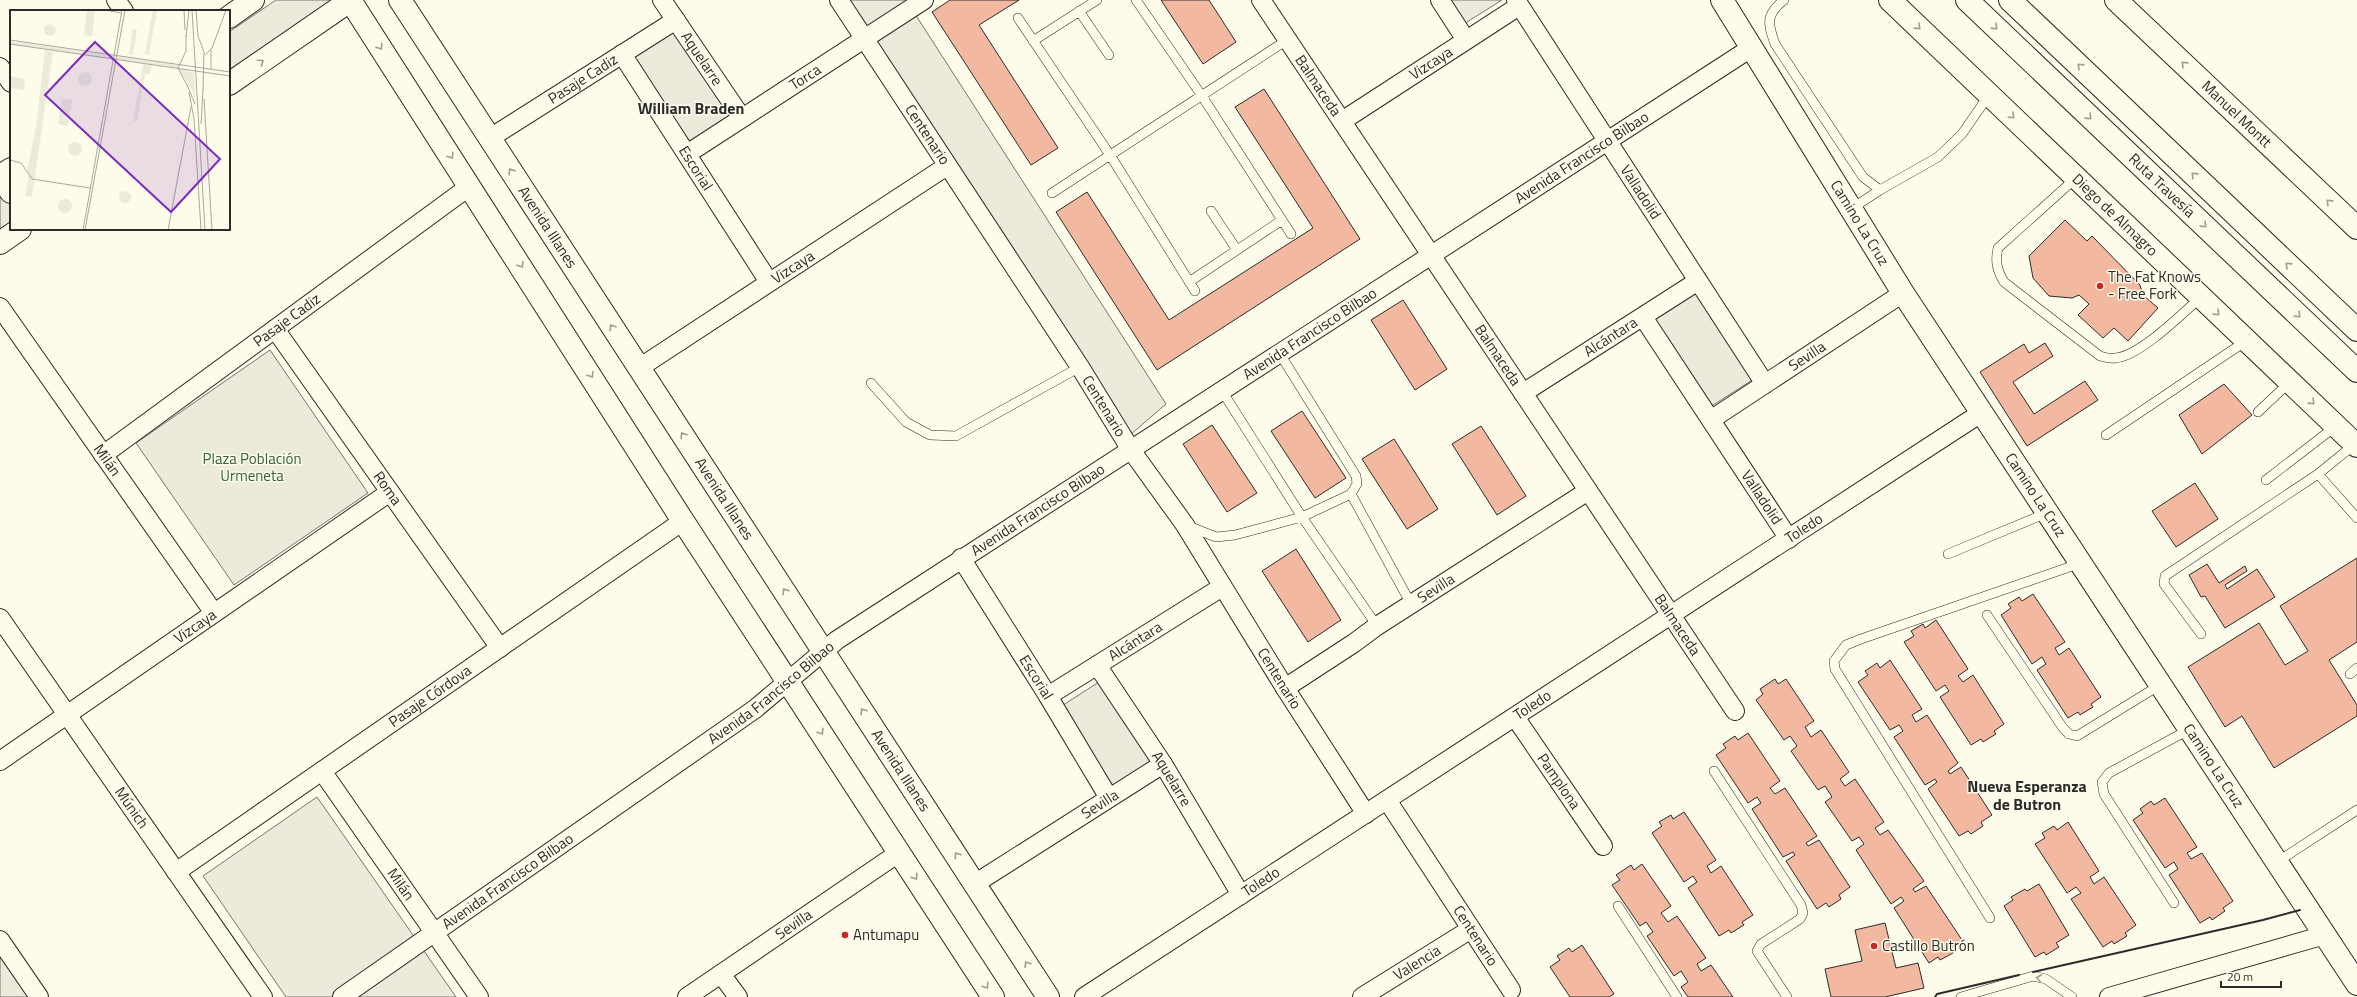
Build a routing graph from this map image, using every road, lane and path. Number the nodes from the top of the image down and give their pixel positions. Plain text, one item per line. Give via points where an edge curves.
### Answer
1 (116, 0) edge
2 (253, 0) edge
3 (350, 0) edge
4 (400, 0) edge
5 (662, 0) edge
6 (839, 0) edge
7 (1097, 0) edge
8 (1136, 0) edge
9 (1260, 0) edge
10 (1440, 0) edge
11 (1722, 0) edge
12 (1784, 0) edge
13 (1890, 0) edge
14 (1967, 0) edge
15 (2010, 0) edge
16 (2116, 0) edge
17 (922, 1) edge
18 (1517, 3) edge
19 (123, 10) edge
20 (1079, 12) junction
21 (230, 16) edge
22 (1018, 18) dead end
23 (676, 20) junction
24 (865, 39) junction
25 (1287, 40) junction
26 (1466, 40) junction
27 (1033, 41) junction
28 (1751, 48) junction
29 (622, 54) junction
30 (1109, 54) dead end
31 (0, 67) edge
32 (10, 82) edge
33 (230, 83) edge
34 (1989, 94) junction
35 (1202, 96) junction
36 (742, 118) junction
37 (1342, 121) junction
38 (490, 138) junction
39 (1607, 142) junction
40 (687, 154) junction
41 (1110, 155) junction
42 (947, 166) junction
43 (10, 170) edge
44 (0, 176) edge
45 (2076, 177) junction
46 (470, 186) junction
47 (1880, 190) junction
48 (10, 191) edge
49 (1052, 192) dead end
50 (1851, 210) junction
51 (1211, 211) dead end
52 (1282, 220) junction
53 (2357, 228) edge
54 (19, 230) edge
55 (1291, 234) dead end
56 (0, 243) edge
57 (1237, 250) junction
58 (1431, 256) junction
59 (1698, 281) junction
60 (769, 282) junction
61 (1189, 282) junction
62 (1195, 291) dead end
63 (1903, 293) junction
64 (2201, 297) junction
65 (0, 307) edge
66 (1643, 317) junction
67 (275, 329) junction
68 (2357, 330) edge
69 (2247, 341) junction
70 (1280, 354) junction
71 (1080, 367) junction
72 (639, 368) junction
73 (2357, 371) edge
74 (2290, 382) junction
75 (871, 383) dead end
76 (1765, 384) junction
77 (1222, 391) junction
78 (1523, 394) junction
79 (2258, 412) dead end
80 (1981, 414) junction
81 (1712, 419) junction
82 (2336, 426) junction
83 (2106, 435) dead end
84 (2356, 445) edge
85 (1131, 450) junction
86 (103, 455) junction
87 (2318, 474) junction
88 (2266, 480) dead end
89 (1588, 491) junction
90 (390, 492) junction
91 (1351, 494) junction
92 (2355, 511) edge
93 (2047, 513) junction
94 (1302, 517) junction
95 (683, 521) junction
96 (1185, 524) junction
97 (1789, 539) junction
98 (1948, 554) dead end
99 (961, 558) junction
100 (2080, 563) junction
101 (1222, 587) junction
102 (1411, 604) junction
103 (214, 613) junction
104 (1671, 615) junction
105 (1987, 615) dead end
106 (0, 618) edge
107 (1377, 626) junction
108 (2201, 634) dead end
109 (500, 648) junction
110 (823, 651) junction
111 (1097, 665) junction
112 (788, 683) junction
113 (2160, 685) junction
114 (1285, 688) junction
115 (1048, 696) junction
116 (1735, 711) dead end
117 (67, 715) junction
118 (1515, 717) junction
119 (2190, 729) junction
120 (0, 761) edge
121 (1163, 764) junction
122 (322, 771) junction
123 (1714, 771) dead end
124 (1109, 798) junction
125 (1387, 800) junction
126 (2357, 810) edge
127 (1366, 814) junction
128 (1603, 846) dead end
129 (900, 852) junction
130 (2278, 862) junction
131 (176, 872) junction
132 (976, 883) junction
133 (1241, 895) junction
134 (2174, 903) dead end
135 (1618, 906) dead end
136 (1990, 918) dead end
137 (1471, 929) junction
138 (434, 932) junction
139 (2325, 935) junction
140 (0, 940) edge
141 (721, 974) junction
142 (2357, 984) edge
143 (1511, 990) dead end
144 (39, 997) edge
145 (263, 997) edge
146 (342, 997) edge
147 (479, 997) edge
148 (687, 997) edge
149 (738, 997) edge
150 (993, 997) edge
151 (1048, 997) edge
152 (1084, 997) edge
153 (1362, 997) edge
154 (1677, 997) edge
155 (1787, 997) edge
156 (1961, 997) edge
157 (2072, 997) edge
158 (2109, 997) edge

1 - 19 street
2 - 21 main road
33 -> 3 main road
3 -> 46 main road
4 - 38 main road, Avenida Illanes
5 - 23 street, Aquelarre
6 - 24 street, Centenario
7 - 20 lane
8 - 35 lane
9 - 25 street, Balmaceda
10 - 26 street
11 - 28 main road, Camino La Cruz
12 - 47 lane via 1772,11 1768,23 1775,44 1863,177
13 -> 34 main road, Diego de Almagro
14 -> 73 main road, Ruta Travesía
68 -> 15 main road, Ruta Travesía
53 -> 16 main road, Manuel Montt
17 - 24 street, Torca
18 - 26 street, Vizcaya
18 - 39 street, Valladolid
20 - 27 lane
20 - 30 lane
22 - 27 lane
23 - 29 street, Pasaje Cadiz
23 - 36 street, Aquelarre
24 - 36 street, Torca
24 - 42 street, Centenario
25 - 35 lane
25 - 37 street, Balmaceda
26 - 37 street, Vizcaya
27 - 41 lane
28 - 39 street, Avenida Francisco Bilbao
28 - 50 main road, Camino La Cruz
29 - 38 street, Pasaje Cadiz
29 - 40 street, Escorial
31 - 32 street
34 -> 45 main road, Diego de Almagro
34 - 47 lane via 1962,134 1938,157
35 - 41 lane
35 - 52 lane
36 - 40 street, Torca
37 - 58 street, Balmaceda
72 -> 38 main road, Avenida Illanes
39 - 58 street, Avenida Francisco Bilbao
39 - 59 street, Valladolid
40 - 60 street, Escorial
41 - 49 lane
41 - 61 lane
42 - 60 street, Vizcaya
42 - 71 street, Centenario
43 - 44 main road
44 - 48 main road
45 - 64 main road, Diego de Almagro
45 - 64 lane via 1998,248 1998,272 2004,282 2100,356 2115,358 2131,354 2173,323
46 - 67 street, Pasaje Cadiz
46 -> 95 main road
47 - 50 lane
50 - 63 main road, Camino La Cruz
51 - 57 lane
52 - 55 lane
52 - 57 lane
54 - 56 main road
57 - 61 lane
58 - 70 street, Avenida Francisco Bilbao
58 - 78 street, Balmaceda
59 - 66 street, Alcántara
59 - 76 street, Valladolid
60 - 72 street, Vizcaya
61 - 62 lane
63 - 76 street, Sevilla
63 - 80 main road, Camino La Cruz
64 -> 69 main road, Diego de Almagro
65 - 86 street, Milán
66 - 78 street, Alcántara
66 - 81 street, Valladolid
67 - 86 street, Pasaje Cadiz
67 - 90 street, Roma
69 - 74 main road, Diego de Almagro
69 - 83 lane
70 - 77 street, Avenida Francisco Bilbao
70 - 91 lane via 1356,476 1357,484
71 - 75 lane via 956,436 930,435 906,422
71 - 85 street, Centenario
110 -> 72 main road, Avenida Illanes
74 - 79 lane
74 -> 82 main road, Diego de Almagro
76 - 81 street, Sevilla
77 - 85 street, Avenida Francisco Bilbao
77 - 94 lane
78 - 89 street, Balmaceda
80 - 93 main road, Camino La Cruz
80 - 97 street, Toledo
81 - 97 street, Valladolid
82 - 84 main road, Diego de Almagro
82 - 88 lane
84 - 87 lane
85 - 96 street, Centenario
85 - 99 street, Avenida Francisco Bilbao
86 - 103 street, Milán
87 - 92 lane
87 - 108 lane via 2165,576 2164,584 2170,595
89 - 102 street, Sevilla
89 - 104 street, Balmaceda
90 - 103 street, Vizcaya
90 - 109 street, Roma
91 - 94 lane
91 - 102 lane
93 - 98 lane
93 - 100 main road, Camino La Cruz
94 - 96 lane via 1235,535 1216,537
94 - 107 lane
95 - 109 street, Pasaje Córdova
95 - 112 main road
96 - 101 street, Centenario
97 - 104 street, Toledo
99 - 110 street, Avenida Francisco Bilbao
99 - 115 street, Escorial
100 - 113 main road, Camino La Cruz
100 - 136 lane via 1860,639 1846,645 1834,661 1836,669
101 - 111 street, Alcántara
101 - 114 street, Centenario
102 - 107 street, Sevilla
103 - 117 street, Vizcaya
104 - 116 street, Balmaceda
104 - 118 street, Toledo
105 - 113 lane via 2063,728 2070,734 2077,736
106 - 117 street, Múnich
107 - 114 street, Sevilla
109 - 122 street, Pasaje Córdova
110 - 112 street, Avenida Francisco Bilbao
132 -> 110 main road, Avenida Illanes
111 - 115 street, Alcántara
111 - 121 street, Aquelarre
112 -> 129 main road
112 - 138 street, Avenida Francisco Bilbao via 755,709
113 - 119 main road, Camino La Cruz
114 - 127 street, Centenario
115 - 124 street, Escorial
117 - 120 street, Vizcaya
117 - 131 street, Múnich
118 - 125 street, Toledo
118 - 128 street, Pamplona
119 - 130 main road, Camino La Cruz
119 - 134 lane via 2109,774 2102,782 2104,794
121 - 124 street, Sevilla
121 - 133 street, Aquelarre
122 - 131 street, Pasaje Córdova
122 - 138 street, Milán
123 - 155 lane via 1801,905 1803,913 1800,919 1761,944 1757,951
124 - 132 street, Sevilla
125 - 127 street, Toledo
125 - 137 street, Centenario
126 - 130 lane
127 - 133 street, Toledo
129 - 141 street, Sevilla
129 -> 150 main road
130 - 139 main road, Camino La Cruz
131 - 145 street, Múnich
151 -> 132 main road, Avenida Illanes
133 - 152 street, Toledo
135 - 154 lane
137 - 143 street, Centenario
137 - 153 street, Valencia
138 - 146 street, Avenida Francisco Bilbao
138 - 147 street, Milán
139 - 142 main road, Camino La Cruz
139 - 158 street
140 - 144 street
141 - 148 street, Sevilla
141 - 149 street
157 -> 156 lane via 2046,979 2033,976

